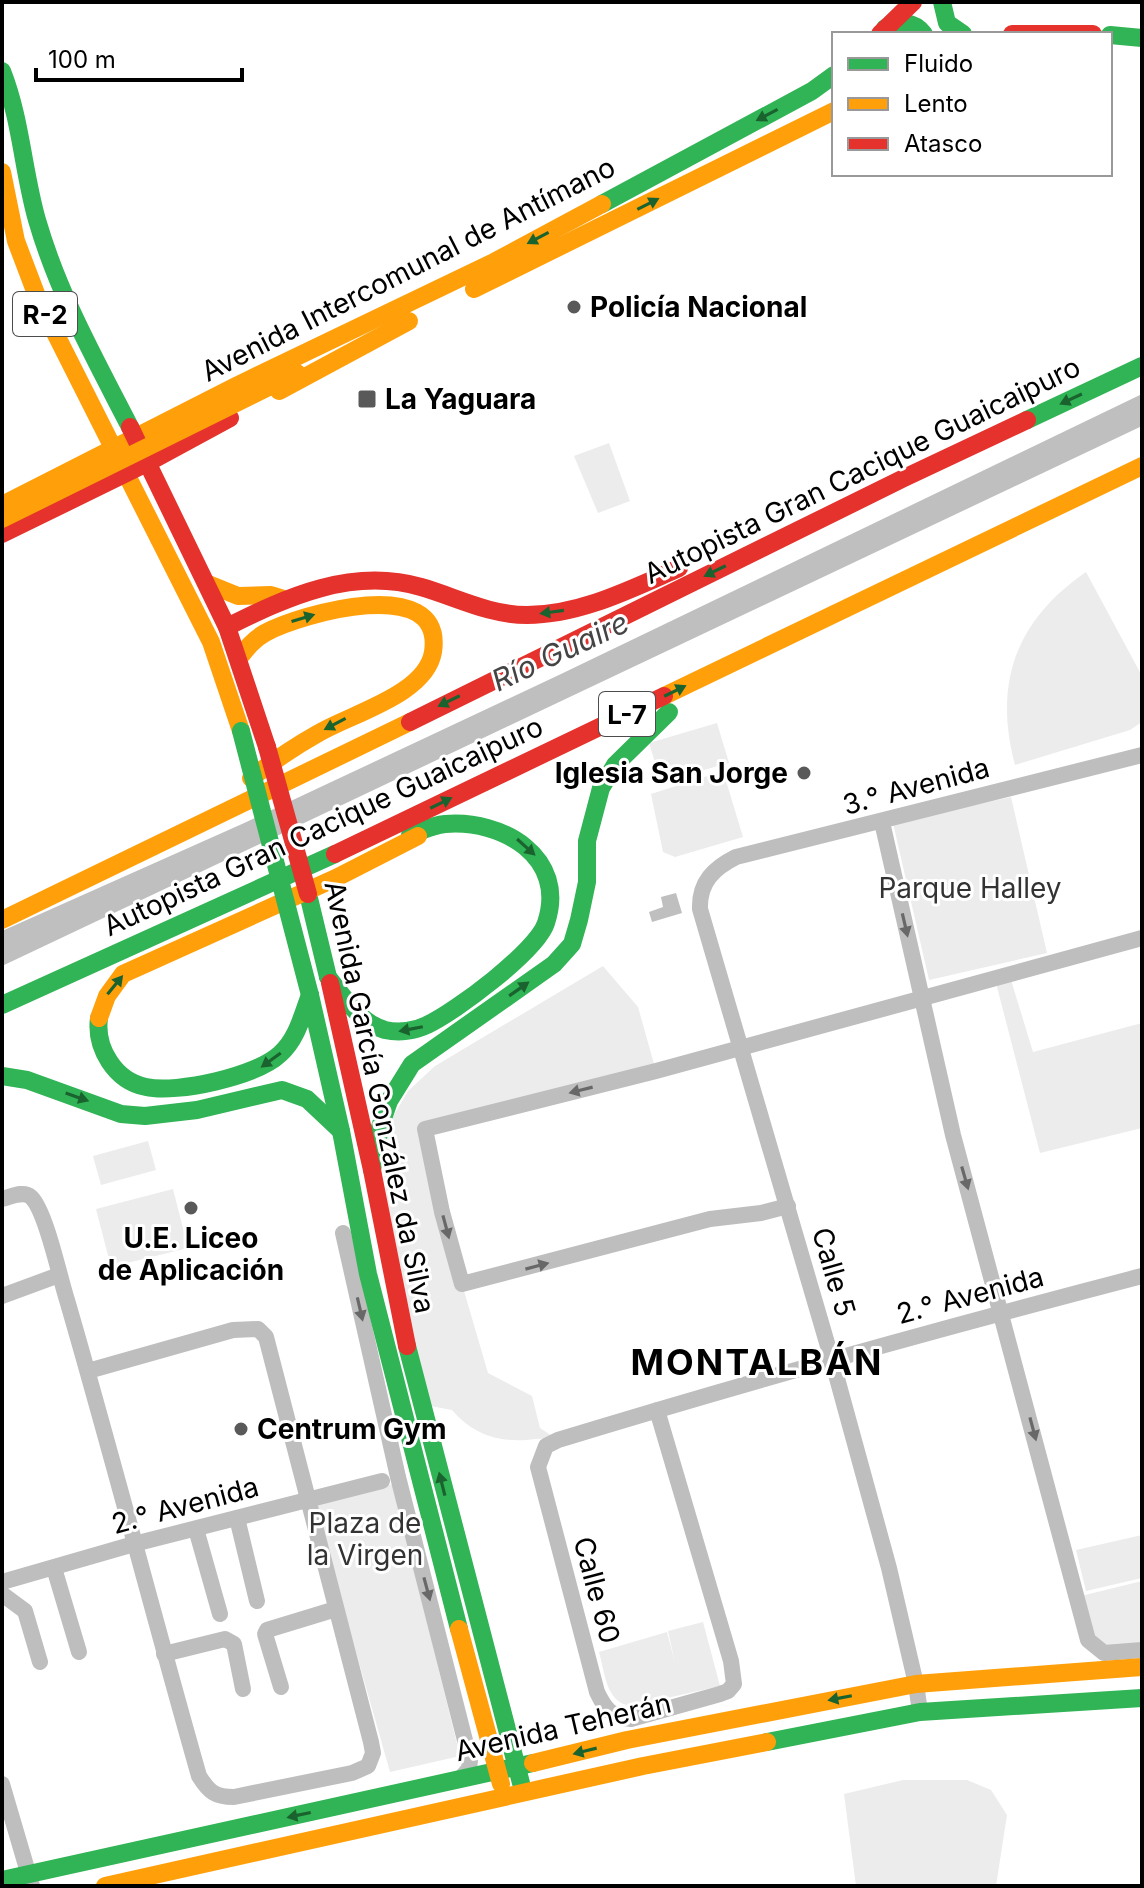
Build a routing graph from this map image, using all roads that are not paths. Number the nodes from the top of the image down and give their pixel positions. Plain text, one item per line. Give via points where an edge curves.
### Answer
1 (913, 2) edge
2 (942, 2) edge
3 (882, 31) edge
4 (922, 32) edge
5 (960, 32) edge
6 (1112, 35) edge
7 (1142, 38) edge
8 (2, 71) edge
9 (832, 76) edge
10 (832, 112) edge
11 (2, 172) edge
12 (409, 312) junction
13 (1142, 366) edge
14 (135, 437) junction
15 (112, 448) junction
16 (147, 463) junction
17 (1142, 466) edge
18 (126, 473) junction
19 (860, 499) junction
20 (2, 505) edge
21 (2, 519) edge
22 (2, 534) edge
23 (934, 566) junction
24 (206, 583) junction
25 (283, 598) junction
26 (227, 627) junction
27 (211, 642) junction
28 (239, 658) junction
29 (669, 712) junction
30 (615, 741) dead end
31 (1142, 755) edge
32 (482, 806) dead end
33 (882, 822) junction
34 (444, 824) junction
35 (144, 853) junction
36 (320, 861) junction
37 (707, 877) joint
38 (2, 920) edge
39 (1142, 938) edge
40 (328, 977) junction
41 (310, 995) junction
42 (921, 997) junction
43 (2, 1005) edge
44 (740, 1046) junction
45 (2, 1076) edge
46 (341, 1131) junction
47 (372, 1170) junction
48 (4, 1199) edge
49 (788, 1206) junction
50 (343, 1233) dead end
51 (59, 1275) junction
52 (1142, 1276) edge
53 (2, 1296) edge
54 (1003, 1314) junction
55 (832, 1360) junction
56 (88, 1371) junction
57 (657, 1410) junction
58 (541, 1455) joint
59 (382, 1481) dead end
60 (309, 1500) junction
61 (237, 1518) junction
62 (196, 1529) junction
63 (134, 1544) junction
64 (54, 1568) junction
65 (2, 1582) edge
66 (2, 1594) edge
67 (257, 1601) dead end
68 (336, 1609) junction
69 (220, 1614) dead end
70 (1142, 1650) edge
71 (79, 1652) dead end
72 (164, 1654) junction
73 (40, 1662) dead end
74 (1142, 1667) edge
75 (916, 1684) junction
76 (281, 1687) dead end
77 (243, 1689) dead end
78 (1142, 1698) edge
79 (920, 1712) junction
80 (518, 1767) junction
81 (498, 1771) junction
82 (459, 1780) junction
83 (2, 1784) edge
84 (524, 1794) junction
85 (505, 1798) junction
86 (2, 1880) edge
87 (30, 1880) edge
88 (105, 1886) edge

1 - 3 main road
2 - 5 main road via 947,23
3 - 4 main road via 909,22
6 - 7 main road
8 - 14 main road, Avenida García González da Silva / R-2 via 50,262
9 -> 12 main road, Avenida Intercomunal de Antímano
12 -> 10 main road, Avenida Intercomunal de Antímano via 503,277
11 - 15 main road, Avenida García González da Silva / R-2 via 16,241 38,299
12 - 14 main road, Avenida Intercomunal de Antímano
12 - 16 main road, Avenida Intercomunal de Antímano
12 - 21 main road, bridge
13 -> 19 main road, Autopista Gran Cacique Guaicaipuro
14 - 15 main road, Avenida Intercomunal de Antímano
14 - 16 main road, Avenida García González da Silva / R-2
15 - 18 main road, Avenida García González da Silva / R-2
15 - 20 main road, Avenida Intercomunal de Antímano
16 - 18 main road, Avenida Intercomunal de Antímano
16 - 24 main road, Avenida García González da Silva / R-2
17 - 23 main road, Autopista Gran Cacique Guaicaipuro / L-7
18 - 22 main road, Avenida Intercomunal de Antímano
18 - 27 main road, Avenida García González da Silva / R-2
19 -> 25 main road via 814,509 626,590 559,613 525,615 484,608 388,581 322,586
19 -> 35 main road, Autopista Gran Cacique Guaicaipuro
23 - 29 main road via 840,623
36 -> 23 main road, Autopista Gran Cacique Guaicaipuro / L-7
24 - 25 main road via 244,597 270,593
24 - 26 main road, Avenida García González da Silva / R-2
25 - 26 main road
26 - 27 main road
26 - 28 main road, Avenida García González da Silva / R-2
27 - 41 main road, Avenida García González da Silva / R-2, bridge via 241,731
28 -> 35 main road via 277,627 350,606 414,610 426,620 433,638 429,665 416,680 307,740
28 - 40 main road, Avenida García González da Silva / R-2, bridge
29 - 30 main road
47 -> 29 main road via 380,1122 398,1079 554,964 572,944 587,882 587,841 601,788 615,765
31 - 33 street, 3.° Avenida
32 - 34 main road
33 - 37 street, 3.° Avenida via 736,857
33 -> 42 street
34 - 36 main road
34 -> 40 main road via 496,828 536,854 547,874 549,893 548,917 538,941 437,1020 408,1031 380,1028 367,1020
41 -> 34 main road via 289,1045 278,1057 244,1074 168,1088 144,1087 126,1078 102,1052 97,1031 104,999 123,974
35 - 38 main road, Autopista Gran Cacique Guaicaipuro
36 - 43 main road, Autopista Gran Cacique Guaicaipuro / L-7
37 - 44 street, Calle 5 via 700,909
39 - 42 street
40 - 47 main road, Avenida García González da Silva / R-2
41 - 46 main road, Avenida García González da Silva / R-2
42 - 44 street
42 -> 54 street
44 - 49 street, Calle 5
44 -> 49 street via 425,1129 462,1284 710,1219
45 -> 46 main road via 121,1114 145,1116 282,1090 307,1099
46 - 81 main road, Avenida García González da Silva / R-2 via 368,1274
80 -> 47 main road, Avenida García González da Silva / R-2 via 402,1326
48 - 51 street via 17,1194 32,1198
49 - 55 street, Calle 5
50 -> 82 street via 470,1760
51 - 53 street
51 - 56 street
52 - 54 street, 2.° Avenida
54 - 55 street, 2.° Avenida
54 -> 70 street via 1088,1640 1104,1653
55 - 57 street, 2.° Avenida
55 - 75 street, Calle 5
56 - 60 street via 233,1330 258,1329 266,1337
56 - 63 street
57 - 58 street, 2.° Avenida via 558,1440
57 - 58 street, Calle 60 via 731,1661 734,1684 728,1691 631,1719 608,1712 597,1692 538,1467
59 - 60 street, 2.° Avenida
60 - 61 street, 2.° Avenida
60 - 68 street
61 - 62 street, 2.° Avenida
61 - 67 street
62 - 63 street, 2.° Avenida
62 - 69 street
63 - 64 street, 2.° Avenida
63 - 72 street
64 - 65 street, 2.° Avenida
64 - 71 street
66 - 73 street via 25,1611
68 - 72 street via 371,1742 371,1760 361,1771 234,1797 207,1791
68 - 76 street via 267,1630
72 - 77 street via 225,1639 234,1644
74 - 75 main road, Avenida Teherán
75 - 79 street, Calle 5
75 -> 80 main road, Avenida Teherán via 703,1724
78 - 79 main road, Avenida Teherán
79 - 84 main road, Avenida Teherán
80 - 81 main road, Avenida Teherán
80 - 84 main road, Avenida García González da Silva / R-2
81 - 82 main road, Avenida Teherán
81 - 85 main road, Avenida García González da Silva / R-2
82 -> 87 main road, Avenida Teherán
83 - 87 street
84 - 85 main road, Avenida Teherán
85 - 88 main road, Avenida Teherán
86 - 87 main road, Avenida Teherán

